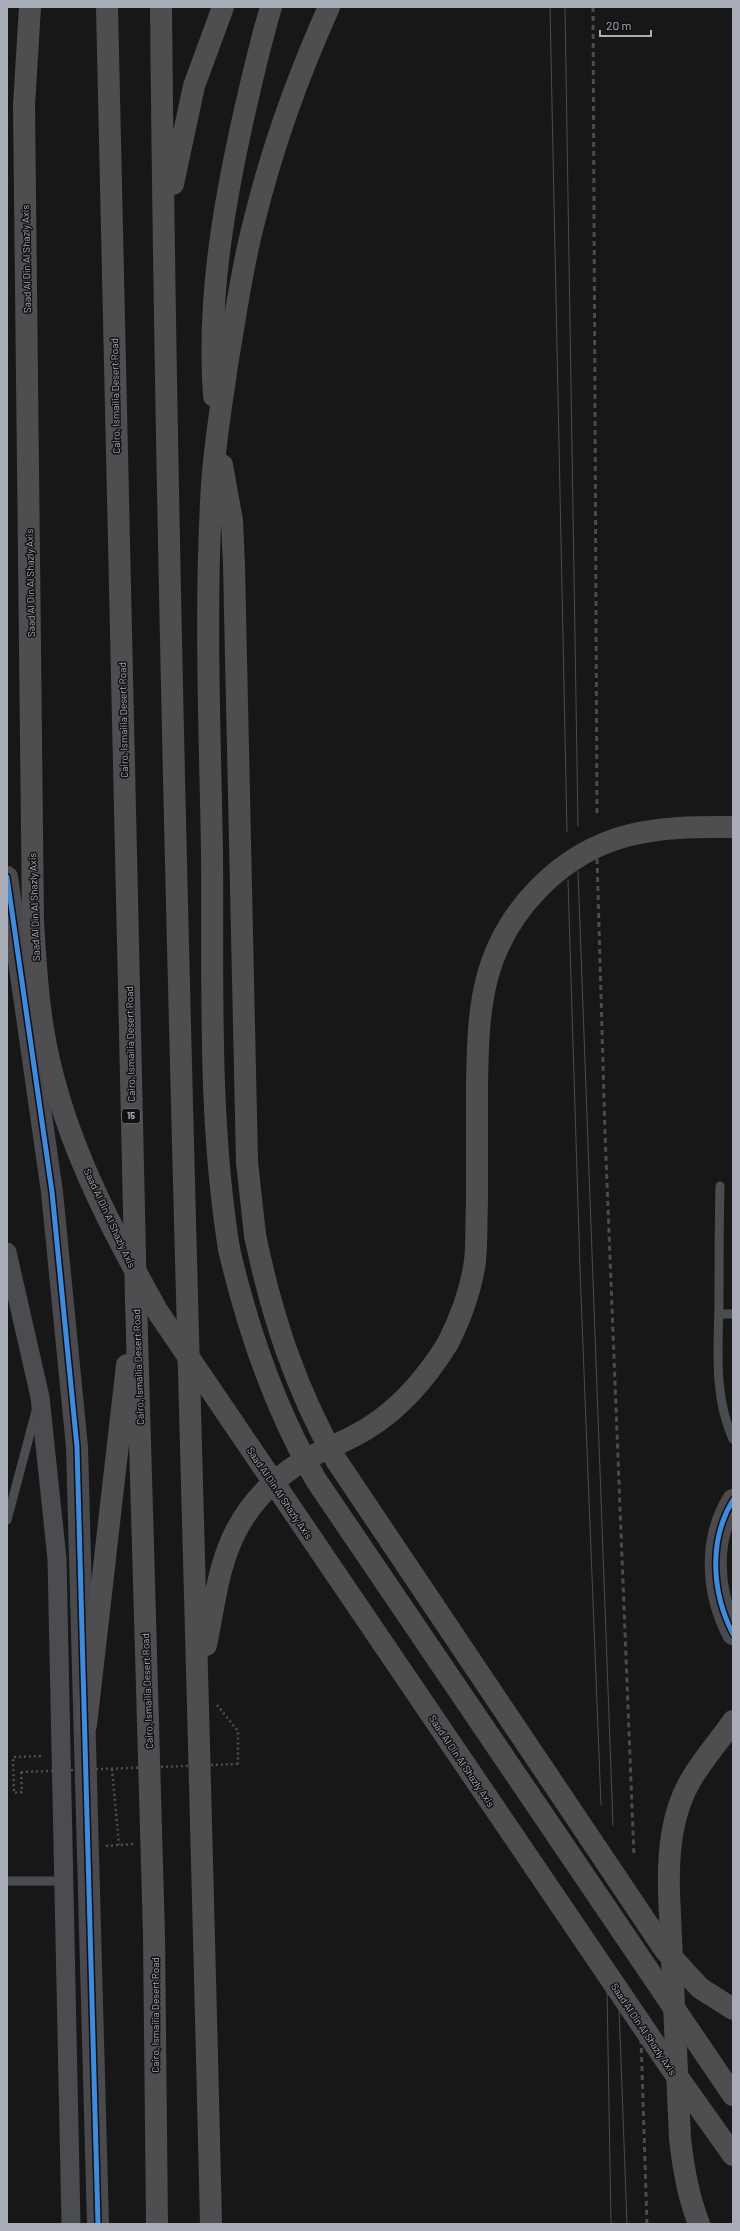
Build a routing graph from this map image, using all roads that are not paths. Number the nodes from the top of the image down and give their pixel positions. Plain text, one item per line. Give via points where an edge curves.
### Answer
1 (24, 7) edge
2 (30, 7) edge
3 (107, 7) edge
4 (161, 7) edge
5 (223, 7) edge
6 (271, 7) edge
7 (329, 7) edge
8 (29, 30) junction
9 (163, 239) junction
10 (216, 435) junction
11 (733, 826) edge
12 (7, 877) edge
13 (720, 1186) dead end
14 (7, 1252) edge
15 (136, 1300) junction
16 (718, 1314) junction
17 (733, 1314) edge
18 (40, 1397) junction
19 (733, 1439) edge
20 (733, 1500) edge
21 (7, 1520) edge
22 (733, 1634) edge
23 (198, 1682) junction
24 (733, 1721) edge
25 (86, 1724) junction
26 (7, 1881) edge
27 (63, 1881) junction
28 (733, 2009) edge
29 (733, 2095) edge
30 (733, 2155) edge
31 (71, 2224) edge
32 (98, 2224) edge
33 (156, 2224) edge
34 (211, 2224) edge
35 (699, 2224) edge

1 - 8 highway
2 - 8 highway
3 - 15 highway, Cairo, Ismailia Desert Road / 15
4 - 9 highway
5 - 9 highway via 194,86
6 - 10 highway via 234,156 221,233 212,365
7 - 10 highway via 289,106 264,182 240,287
8 - 30 highway, Saad Al Din Al Shazly Axis, bridge via 24,105 33,920 38,996 52,1072 75,1142 121,1246 158,1312 669,2065
9 - 23 highway
10 - 28 highway, bridge via 232,521 234,565 247,1162 255,1235 268,1294 285,1352 308,1407 336,1460 665,1950 700,1988
10 - 29 highway, bridge via 209,570 214,1071 217,1151 229,1250 248,1325 272,1391 316,1480
11 - 23 highway, bridge via 664,828 635,833 601,845 563,867 546,881 531,896 505,932 488,972 479,1015 475,1261 466,1303 448,1343 422,1381 389,1413 350,1439 315,1454 284,1473 246,1513 223,1563
12 - 25 street via 52,1192 77,1447
13 - 16 lane
14 - 18 street
15 - 25 highway via 119,1423
15 - 33 highway, Cairo, Ismailia Desert Road / 15 via 152,1842
16 - 17 lane
16 - 19 lane via 721,1400
18 - 21 lane
18 - 27 street via 57,1559
20 - 22 street via 723,1522 716,1562 720,1602
23 - 34 highway
24 - 35 highway via 691,1779 676,1816 669,1854 680,2138 689,2195
25 - 32 street
26 - 27 lane
27 - 31 street

